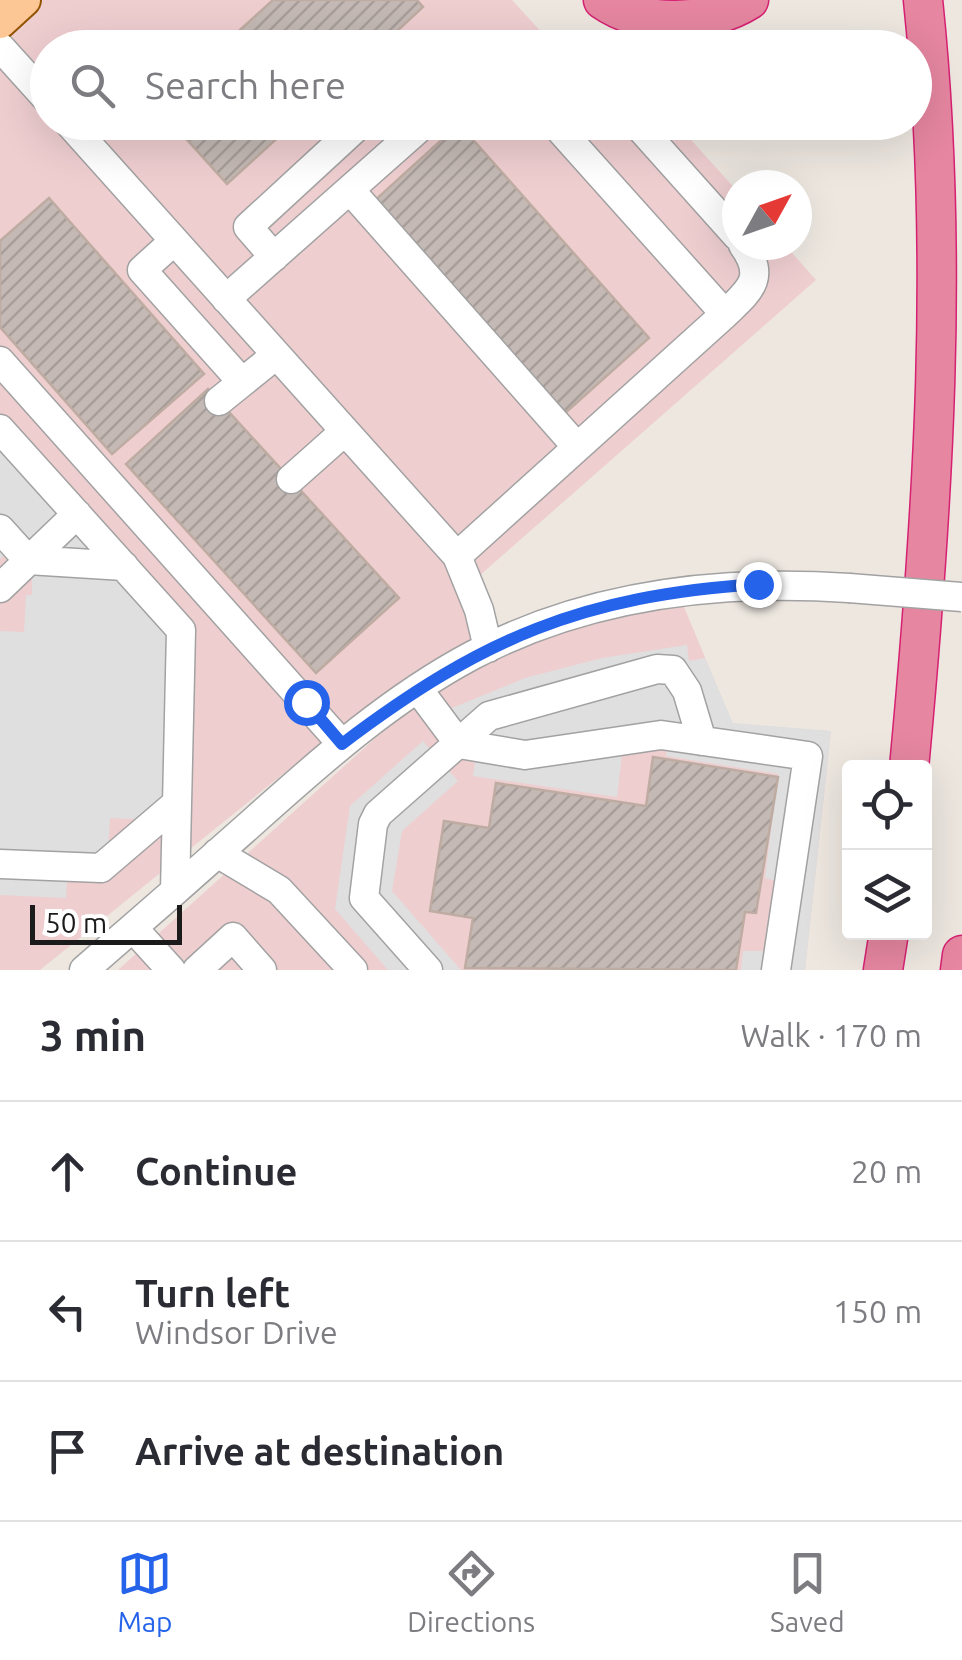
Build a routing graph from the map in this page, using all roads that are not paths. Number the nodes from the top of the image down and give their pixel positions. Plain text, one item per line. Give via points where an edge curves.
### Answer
1 (24, 0) edge
2 (603, 0) edge
3 (749, 0) edge
4 (923, 0) edge
5 (0, 22) edge
6 (925, 30) edge
7 (0, 46) edge
8 (30, 80) edge
9 (84, 140) edge
10 (342, 140) edge
11 (406, 140) edge
12 (569, 140) edge
13 (651, 140) edge
14 (932, 140) edge
15 (350, 190) junction
16 (722, 219) edge
17 (174, 241) junction
18 (274, 256) junction
19 (751, 260) edge
20 (226, 299) junction
21 (724, 314) junction
22 (276, 355) junction
23 (0, 362) edge
24 (242, 382) junction
25 (219, 401) dead end
26 (0, 430) edge
27 (345, 431) junction
28 (578, 447) junction
29 (291, 479) dead end
30 (77, 514) junction
31 (0, 529) edge
32 (457, 556) junction
33 (28, 560) junction
34 (124, 566) junction
35 (0, 588) edge
36 (962, 597) edge
37 (488, 648) junction
38 (418, 689) junction
39 (702, 741) junction
40 (342, 744) junction
41 (458, 744) junction
42 (910, 760) edge
43 (177, 803) junction
44 (217, 853) junction
45 (0, 864) edge
46 (175, 891) junction
47 (133, 928) junction
48 (887, 940) edge
49 (962, 955) edge
50 (84, 970) edge
51 (171, 970) edge
52 (197, 970) edge
53 (262, 970) edge
54 (353, 970) edge
55 (428, 970) edge
56 (776, 970) edge
57 (883, 970) edge
58 (960, 970) edge

1 - 5 main road
2 - 3 highway via 644,16 688,20
4 - 6 highway
7 - 8 street
9 - 17 street
10 - 18 street via 248,226
11 - 15 street
12 - 21 street
13 - 16 street
14 - 42 highway via 936,378
15 - 18 street
15 - 28 street
17 - 20 street
17 - 24 street via 142,270
18 - 20 street
19 - 21 street via 752,288
20 - 22 street
21 - 28 street
22 - 24 street
22 - 27 street
23 - 40 street
24 - 25 street
26 - 30 street
27 - 29 street
27 - 32 street
28 - 32 street
30 - 33 street
30 - 34 street
31 - 33 street
32 - 37 street
33 - 34 street
33 - 35 street
34 - 43 street via 181,630
36 - 37 street, bridge via 758,584 651,595 578,613
37 - 38 street
38 - 40 street
38 - 41 street
39 - 41 street via 661,735 525,755
39 - 41 street via 688,691 673,670 657,670 489,716
39 - 56 street via 808,756
40 - 44 street
41 - 55 street via 373,824 364,898
43 - 45 street via 101,868
43 - 46 street
44 - 46 street
44 - 54 street via 279,890
46 - 47 street
47 - 50 street
47 - 51 street
48 - 57 highway
49 - 58 highway
52 - 53 street via 234,937

